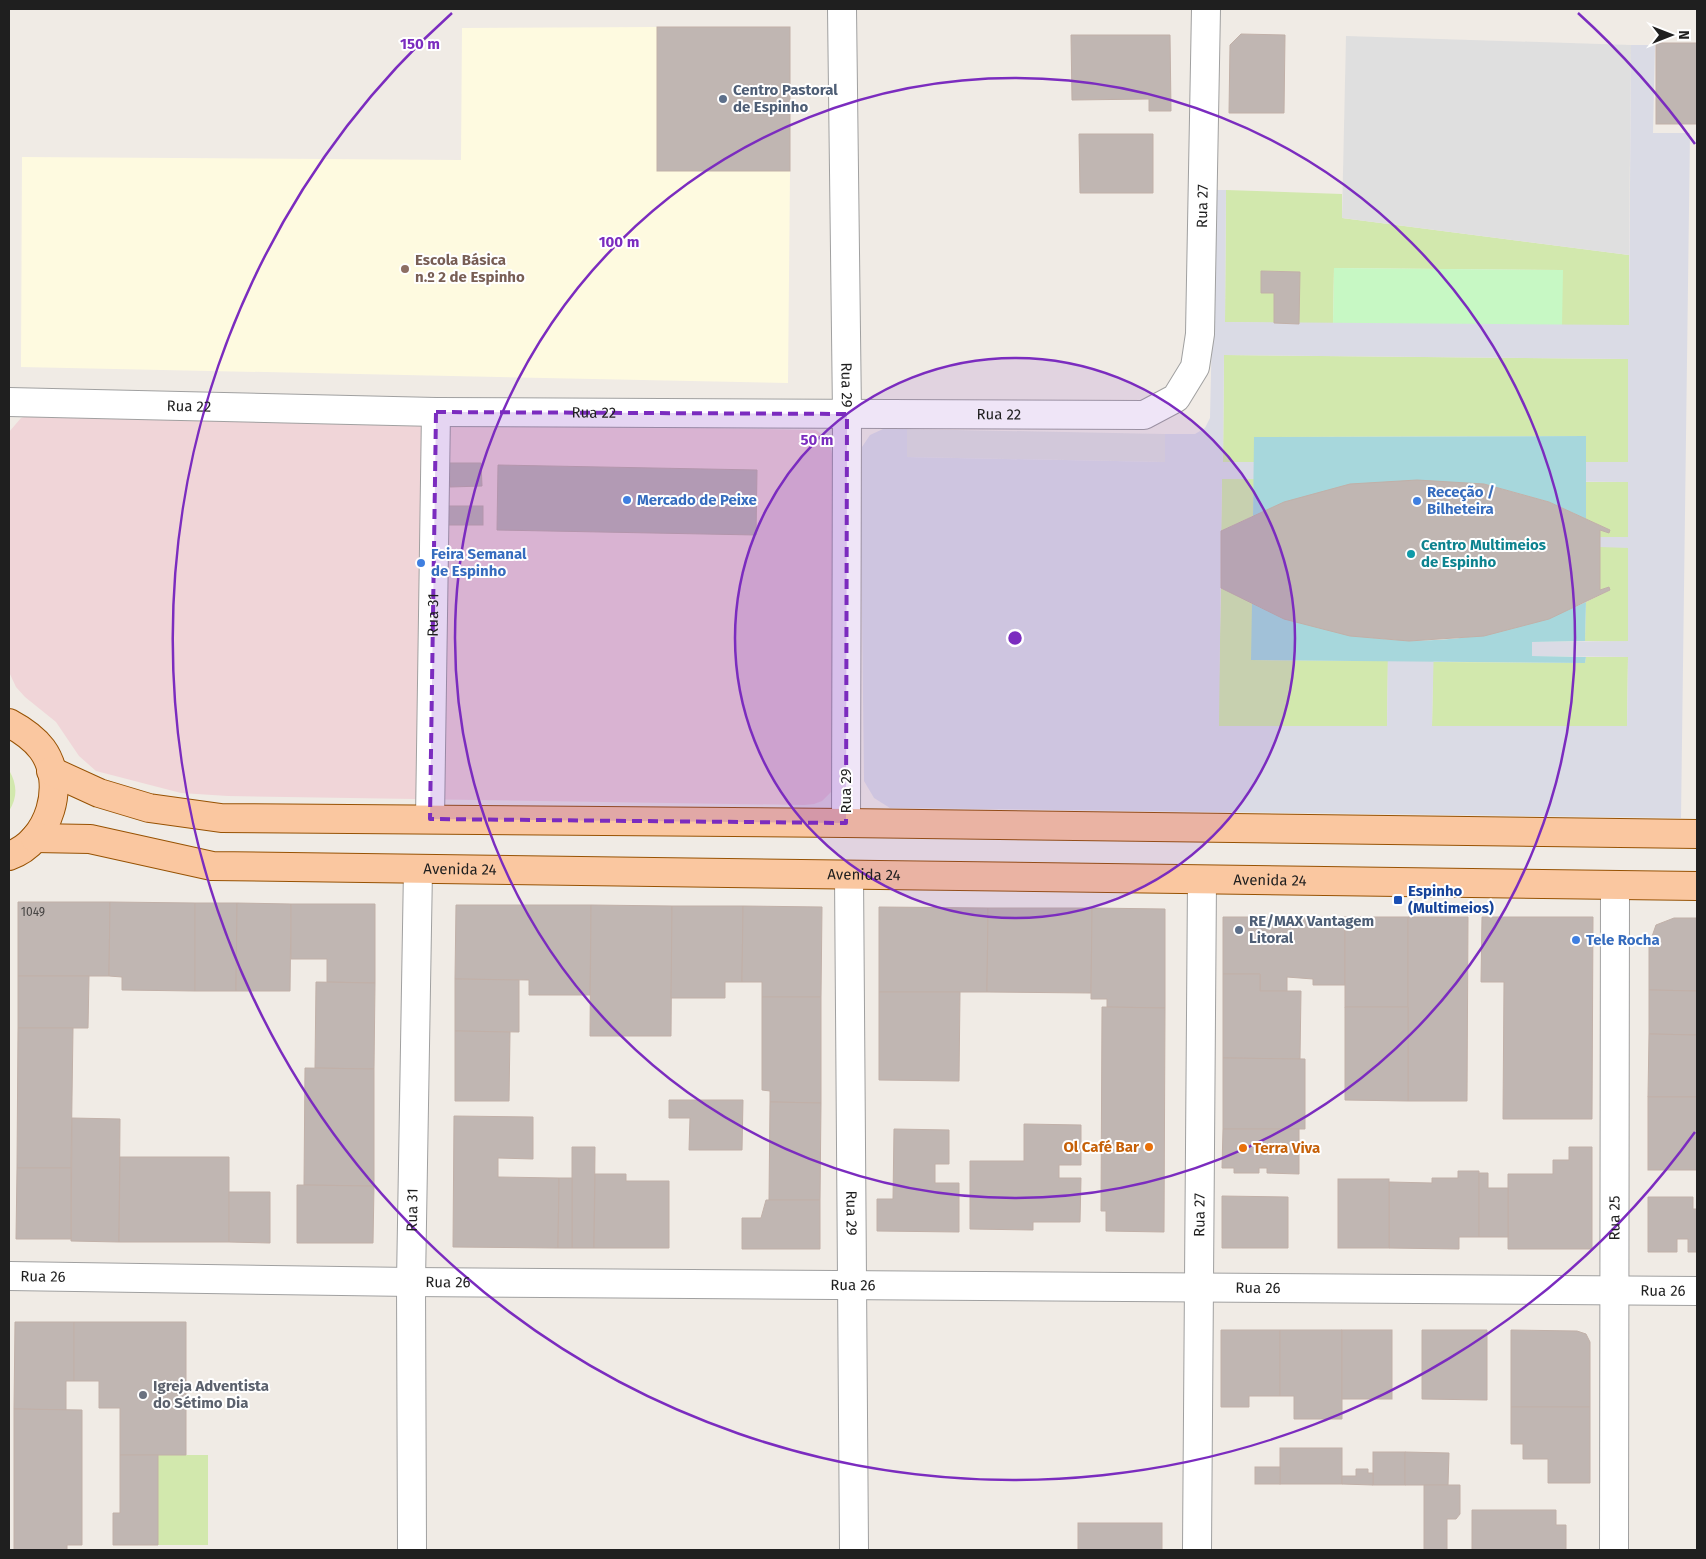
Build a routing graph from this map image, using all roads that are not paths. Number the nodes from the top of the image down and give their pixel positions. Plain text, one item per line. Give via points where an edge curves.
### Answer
1 (842, 9) edge
2 (1206, 9) edge
3 (1176, 398) joint
4 (9, 402) edge
5 (436, 412) junction
6 (847, 414) junction
7 (9, 723) edge
8 (51, 771) junction
9 (430, 819) junction
10 (846, 823) junction
11 (1697, 834) edge
12 (35, 838) junction
13 (9, 856) edge
14 (418, 869) junction
15 (849, 875) junction
16 (1202, 880) junction
17 (1615, 886) junction
18 (1697, 886) edge
19 (9, 1276) edge
20 (411, 1282) junction
21 (850, 1285) junction
22 (1199, 1287) junction
23 (1614, 1291) junction
24 (1697, 1291) edge
25 (412, 1550) edge
26 (854, 1550) edge
27 (1197, 1550) edge
28 (1614, 1550) edge

1 - 6 street, Rua 29
2 - 3 street, Rua 27 via 1200,334 1195,367
3 - 6 street, Rua 22 via 1144,415
4 - 5 street, Rua 22
5 - 6 street, Rua 22
5 - 9 street, Rua 31
6 - 10 street, Rua 29
7 - 8 main road via 27,733 43,750
8 - 9 main road via 99,792 149,808 221,818
8 - 12 main road via 54,794 48,818
9 - 10 main road
10 - 11 main road
12 - 13 main road
12 - 14 main road, Avenida 24 via 90,839 212,866
14 - 15 main road, Avenida 24
14 - 20 street, Rua 31
15 - 16 main road, Avenida 24
15 - 21 street, Rua 29
16 - 17 main road, Avenida 24
16 - 22 street, Rua 27
17 - 18 main road, Avenida 24
17 - 23 street, Rua 25
19 - 20 street, Rua 26
20 - 21 street, Rua 26
20 - 25 street, Rua 31
21 - 22 street, Rua 26
21 - 26 street, Rua 29
22 - 23 street, Rua 26
22 - 27 street, Rua 27
23 - 24 street, Rua 26
23 - 28 street, Rua 25

